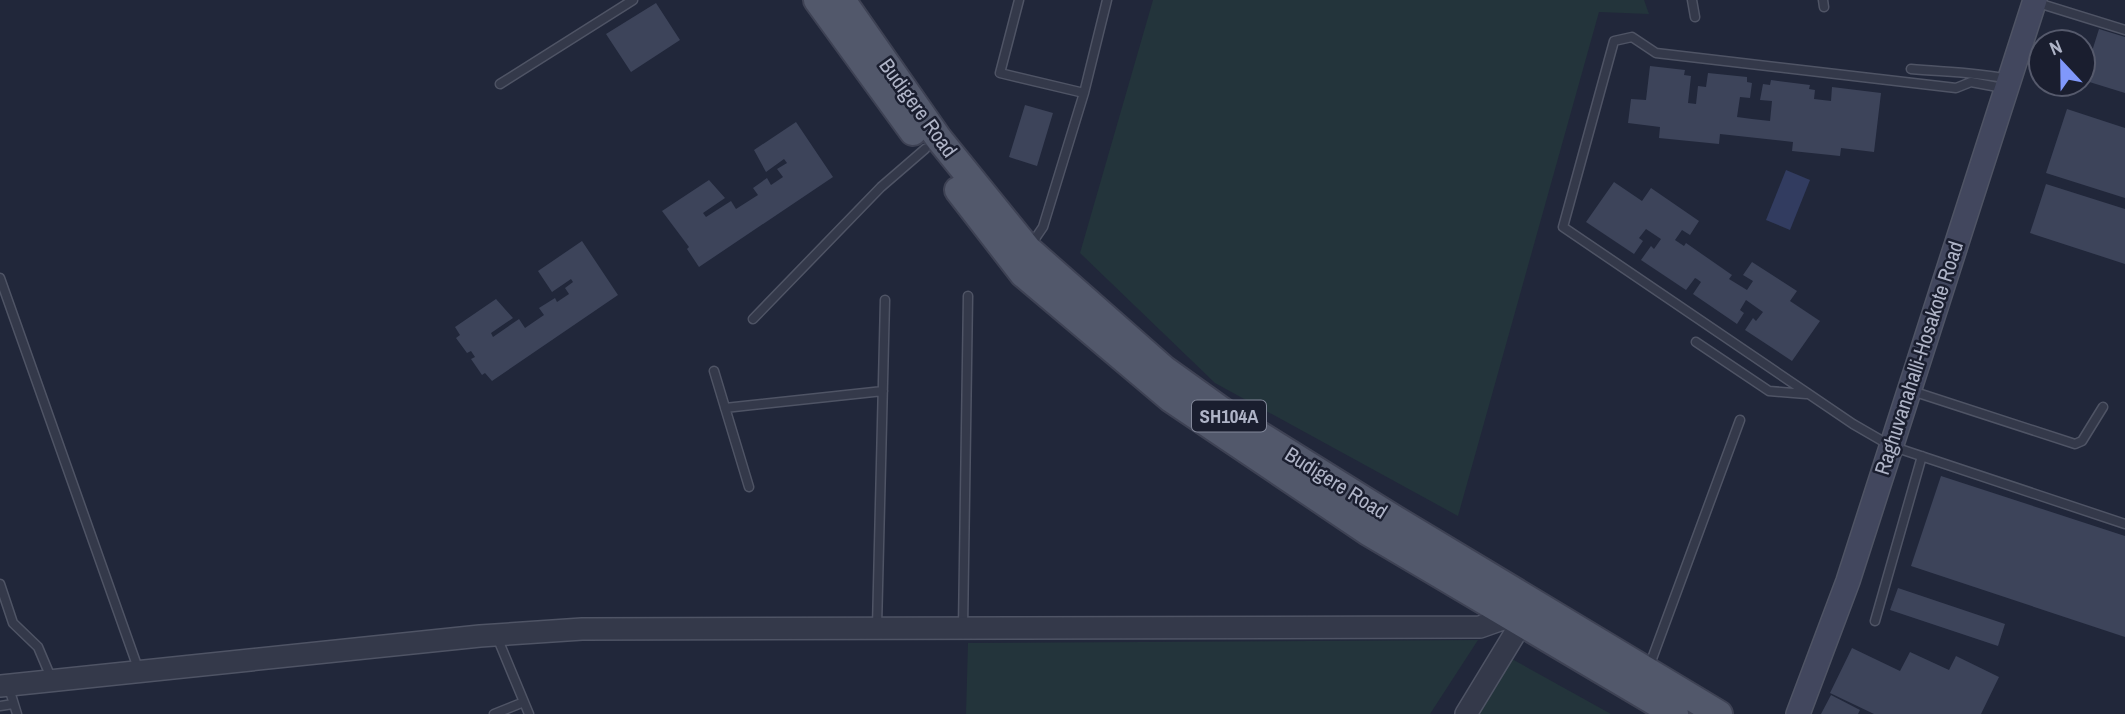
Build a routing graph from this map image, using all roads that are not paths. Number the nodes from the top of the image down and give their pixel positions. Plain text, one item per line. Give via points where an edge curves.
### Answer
1 (633, 0) edge
2 (817, 0) edge
3 (842, 0) edge
4 (1018, 0) edge
5 (1107, 0) edge
6 (1692, 0) edge
7 (2035, 1) edge
8 (1695, 17) dead end
9 (2125, 30) edge
10 (1911, 69) dead end
11 (500, 84) dead end
12 (2008, 84) junction
13 (1084, 93) junction
14 (926, 149) junction
15 (1028, 249) junction
16 (0, 278) edge
17 (968, 296) dead end
18 (885, 300) dead end
19 (753, 320) dead end
20 (1696, 342) dead end
21 (714, 371) dead end
22 (1909, 390) junction
23 (883, 391) junction
24 (1809, 394) junction
25 (2103, 407) dead end
26 (725, 408) junction
27 (1740, 420) dead end
28 (1891, 446) junction
29 (1922, 456) junction
30 (749, 486) dead end
31 (2125, 524) edge
32 (0, 584) edge
33 (1519, 611) junction
34 (1875, 621) dead end
35 (877, 630) junction
36 (962, 631) junction
37 (497, 635) junction
38 (1648, 670) junction
39 (139, 671) junction
40 (52, 680) junction
41 (7, 692) edge
42 (524, 702) junction
43 (0, 706) edge
44 (17, 714) edge
45 (494, 714) edge
46 (528, 714) edge
47 (1466, 714) edge
48 (1675, 714) edge
49 (1718, 714) edge
50 (1798, 714) edge

1 - 11 lane
2 - 14 main road, Budigere Road / SH104A
3 - 15 main road, Budigere Road / SH104A via 939,139
4 - 13 lane via 1000,73
5 - 13 lane
6 - 8 lane
7 - 9 lane
7 - 12 main road, Raghuvanahalli-Hosakote Road
10 - 12 lane via 1975,72
12 - 22 main road, Raghuvanahalli-Hosakote Road
12 - 24 lane via 1971,82 1956,88 1656,53 1632,37 1614,41 1563,227
13 - 15 lane via 1043,227
14 - 19 lane via 881,187
14 - 33 main road, Budigere Road / SH104A via 1023,274 1171,399 1368,531
15 - 33 main road, Budigere Road / SH104A via 1190,390 1383,512
16 - 39 lane
17 - 36 lane
18 - 23 lane
20 - 24 lane via 1769,391
21 - 26 lane
22 - 25 lane via 2075,444 2082,441
22 - 28 main road, Raghuvanahalli-Hosakote Road
23 - 26 lane
23 - 35 lane
24 - 28 lane
26 - 30 lane
27 - 38 lane
28 - 29 lane
28 - 50 main road, Raghuvanahalli-Hosakote Road via 1848,581
29 - 31 lane
29 - 34 lane
32 - 40 lane via 13,623 38,647
33 - 36 street via 1480,627
33 - 38 main road, Budigere Road / SH104A
33 - 47 street
33 - 48 main road, Budigere Road / SH104A
35 - 36 street
35 - 37 street via 694,627
37 - 39 street
37 - 42 lane
38 - 49 main road, Budigere Road / SH104A
39 - 40 street
40 - 41 street
41 - 43 lane
41 - 44 lane
42 - 45 lane
42 - 46 lane

